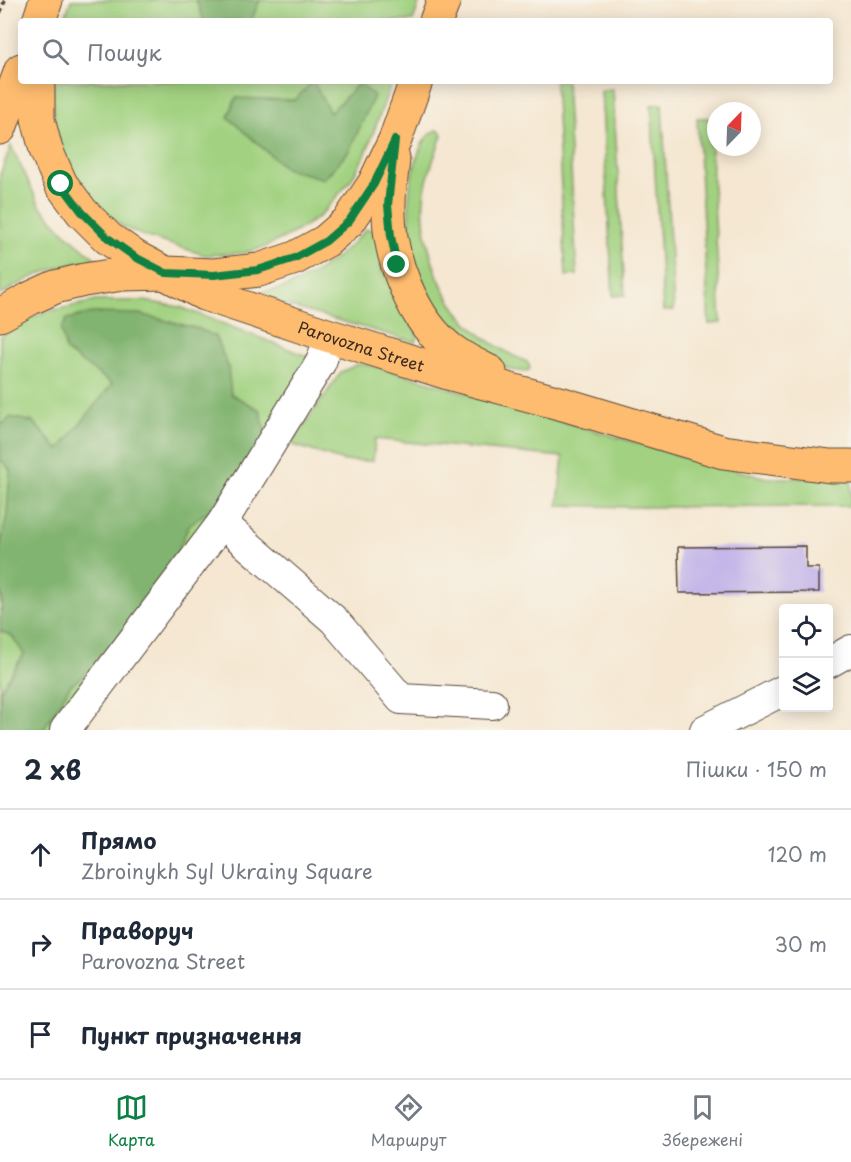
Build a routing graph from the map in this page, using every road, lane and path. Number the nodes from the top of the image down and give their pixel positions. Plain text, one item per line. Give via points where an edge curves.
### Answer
1 (5, 0) edge
2 (46, 0) edge
3 (57, 0) edge
4 (444, 0) edge
5 (0, 13) edge
6 (40, 18) edge
7 (52, 18) edge
8 (437, 18) edge
9 (18, 78) edge
10 (38, 84) edge
11 (415, 84) edge
12 (2, 118) edge
13 (395, 140) junction
14 (166, 273) junction
15 (0, 315) edge
16 (330, 336) junction
17 (563, 404) junction
18 (851, 466) edge
19 (222, 523) junction
20 (851, 650) edge
21 (833, 660) edge
22 (779, 692) edge
23 (492, 704) dead end
24 (65, 730) edge
25 (705, 730) edge

1 - 5 path
2 - 6 main road
3 - 7 main road
4 - 8 main road
9 - 12 main road
10 - 14 main road, Parovozna Street via 38,119 61,184 108,238
11 - 13 main road
13 - 14 main road via 356,212 326,241 295,258 258,270 214,275
13 - 17 main road, Parovozna Street via 388,205 391,236 397,265 420,315 453,351 498,377
14 - 15 main road via 123,274 55,287
14 - 16 main road, Parovozna Street via 204,294
16 - 17 main road, Parovozna Street
16 - 19 street via 321,362
17 - 18 main road, Parovozna Street via 723,452
19 - 23 street via 334,620 401,699
19 - 24 street
20 - 21 street
22 - 25 street

